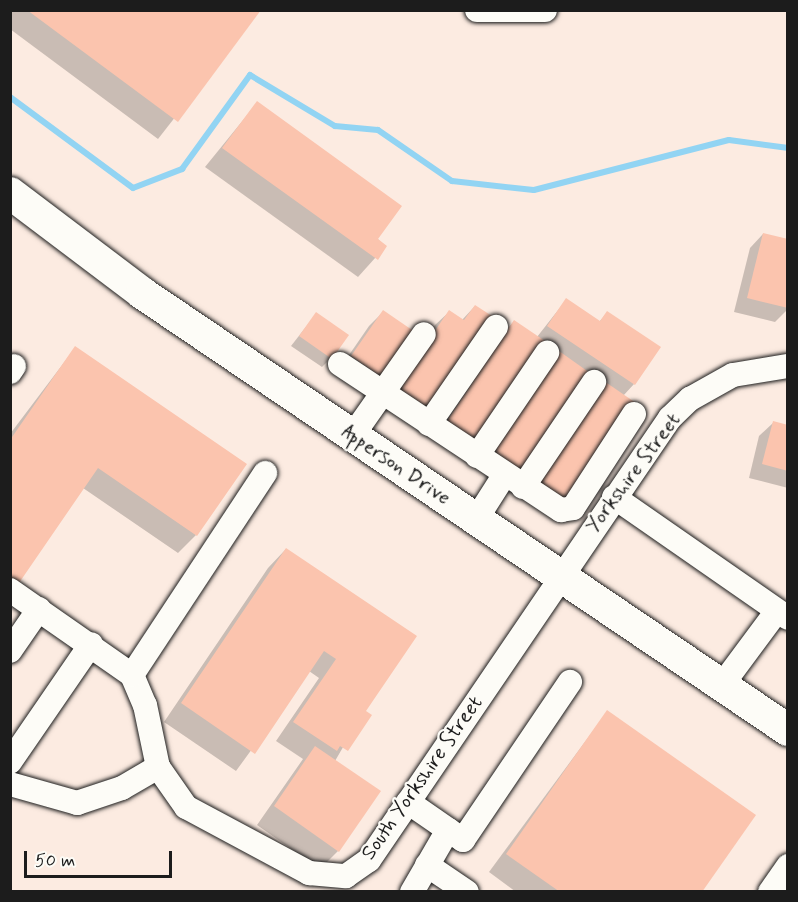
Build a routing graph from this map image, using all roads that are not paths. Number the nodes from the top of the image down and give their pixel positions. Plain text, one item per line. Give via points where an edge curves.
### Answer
1 (477, 10) edge
2 (545, 10) edge
3 (10, 192) edge
4 (496, 327) dead end
5 (424, 334) dead end
6 (546, 353) dead end
7 (340, 364) dead end
8 (788, 366) edge
9 (594, 382) dead end
10 (383, 392) junction
11 (634, 414) dead end
12 (429, 424) junction
13 (353, 435) junction
14 (477, 456) junction
15 (265, 473) dead end
16 (514, 480) junction
17 (614, 497) junction
18 (477, 518) junction
19 (559, 574) junction
20 (10, 590) edge
21 (39, 609) junction
22 (782, 614) edge
23 (91, 644) junction
24 (10, 651) edge
25 (132, 675) junction
26 (570, 682) dead end
27 (722, 686) junction
28 (788, 730) edge
29 (10, 762) edge
30 (158, 767) junction
31 (10, 784) edge
32 (408, 802) junction
33 (448, 830) junction
34 (427, 865) junction
35 (788, 866) edge
36 (412, 891) edge
37 (467, 891) edge
38 (770, 891) edge

1 - 2 street
3 - 13 main road, Apperson Drive via 141,293
4 - 12 street
5 - 10 street
6 - 14 street
7 - 10 street
8 - 17 street, Yorkshire Street via 733,375 690,399
9 - 16 street
10 - 12 street
10 - 13 street
11 - 16 street via 573,508 561,510
12 - 14 street
13 - 18 main road, Apperson Drive
14 - 16 street
15 - 25 street
16 - 18 street
17 - 19 street, Yorkshire Street
17 - 22 street
18 - 19 main road, Apperson Drive
19 - 27 main road, Apperson Drive
19 - 32 street, South Yorkshire Street
20 - 21 street
21 - 23 street
21 - 24 street
22 - 27 street
23 - 25 street
23 - 29 street
25 - 30 street via 146,705
26 - 33 street via 462,840
27 - 28 main road, Apperson Drive
30 - 31 street via 122,788 77,803
30 - 32 street, South Yorkshire Street via 170,788 201,820 318,876 357,870
32 - 33 street
33 - 34 street
34 - 36 street
34 - 37 street
35 - 38 street

